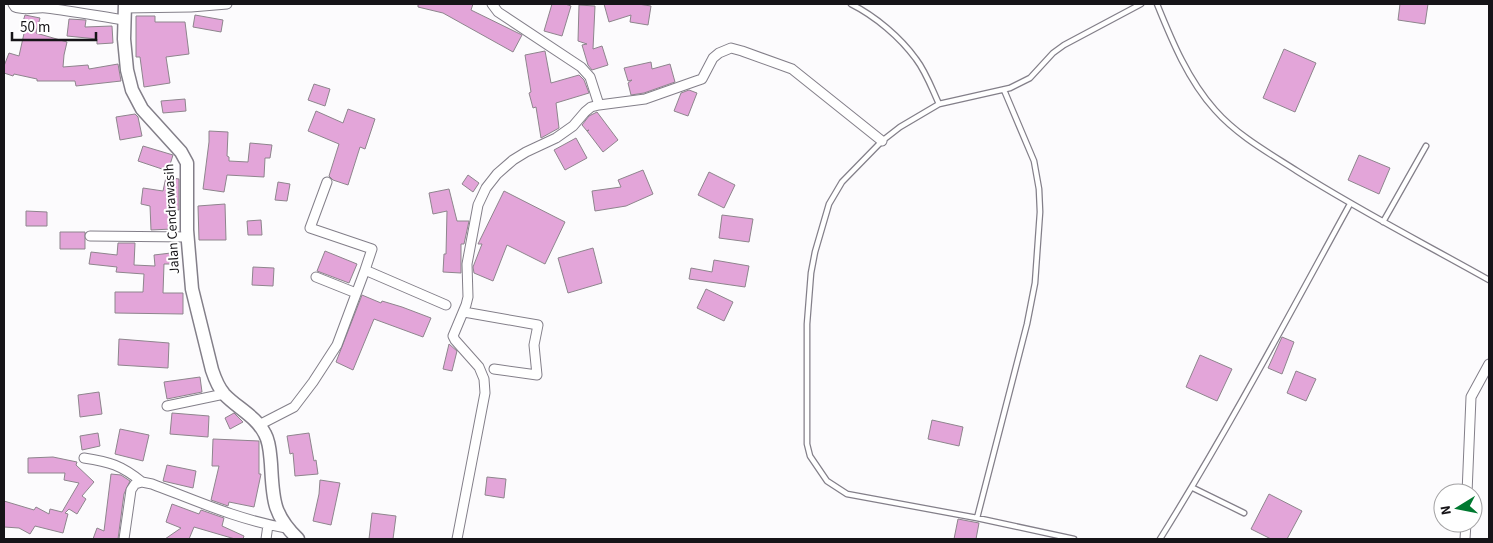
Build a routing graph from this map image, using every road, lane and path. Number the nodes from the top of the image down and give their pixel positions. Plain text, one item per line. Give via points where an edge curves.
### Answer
1 (13, 4) edge
2 (227, 4) edge
3 (492, 4) edge
4 (851, 4) edge
5 (1142, 4) edge
6 (1157, 4) edge
7 (124, 11) edge
8 (1004, 90) junction
9 (939, 104) junction
10 (599, 105) junction
11 (882, 141) junction
12 (1426, 146) dead end
13 (327, 182) dead end
14 (1350, 204) junction
15 (1383, 222) junction
16 (90, 236) dead end
17 (188, 237) junction
18 (365, 270) junction
19 (316, 277) dead end
20 (1489, 280) edge
21 (356, 293) junction
22 (446, 305) dead end
23 (464, 312) junction
24 (1489, 364) edge
25 (494, 369) dead end
26 (224, 394) junction
27 (167, 406) dead end
28 (259, 425) junction
29 (84, 458) dead end
30 (142, 482) junction
31 (1467, 483) edge
32 (1192, 488) junction
33 (1244, 513) dead end
34 (976, 518) junction
35 (268, 525) junction
36 (286, 528) junction
37 (124, 539) edge
38 (266, 539) edge
39 (298, 539) edge
40 (458, 539) edge
41 (1074, 539) edge
42 (1160, 539) edge

1 - 7 street via 19,9
2 - 7 street
3 - 10 street via 498,12 581,67 590,77
4 - 9 lane via 874,18 905,45 924,72
5 - 8 lane via 1064,44 1030,78
6 - 14 lane via 1185,67 1215,110 1247,139
7 - 17 street, Jalan Cendrawasih via 127,70 137,101 187,163
8 - 9 lane
8 - 34 lane via 1034,161 1040,212 1035,283 1027,324
9 - 11 lane
10 - 11 street via 645,99 702,79 713,58 731,48 792,69
10 - 23 street via 584,112 556,138 513,160 486,188 478,205 466,264 468,297
11 - 34 lane via 842,182 829,204 815,252 807,324 807,444 810,456 827,481 847,494
12 - 15 lane
13 - 18 street via 310,228 372,249
14 - 15 lane
14 - 32 lane
15 - 20 lane
16 - 17 street
17 - 26 street, Jalan Cendrawasih via 192,288 199,321 216,382
18 - 21 street
18 - 22 street
19 - 21 street
21 - 28 street via 337,345 299,401 294,407
23 - 25 street via 538,325 534,345 537,375
23 - 40 street via 454,340 479,367 485,393
24 - 31 street via 1471,397
26 - 27 street
26 - 28 street, Jalan Cendrawasih
28 - 36 street, Jalan Cendrawasih via 269,446 273,497
29 - 30 street via 108,462 127,470
30 - 35 street
30 - 37 street via 131,490
32 - 33 lane
32 - 42 lane
34 - 41 lane
35 - 36 street
35 - 38 street
36 - 39 street, Jalan Cendrawasih

